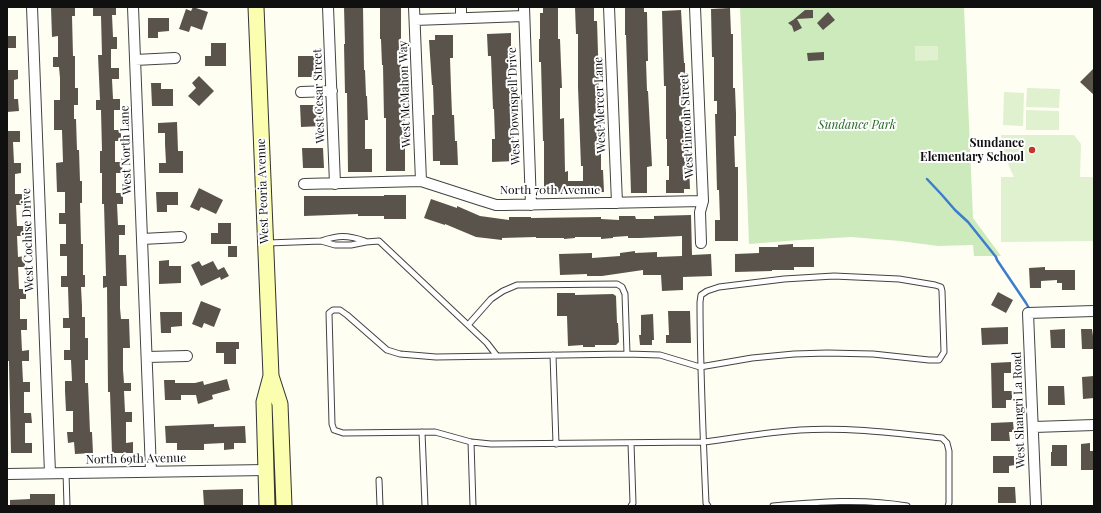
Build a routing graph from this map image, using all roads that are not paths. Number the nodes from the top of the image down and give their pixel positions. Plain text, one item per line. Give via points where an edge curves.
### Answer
1 (32, 7) edge
2 (133, 7) edge
3 (256, 7) edge
4 (328, 7) edge
5 (414, 7) edge
6 (461, 7) edge
7 (609, 7) edge
8 (695, 7) edge
9 (524, 11) edge
10 (461, 18) junction
11 (415, 20) junction
12 (175, 58) dead end
13 (135, 60) junction
14 (332, 91) junction
15 (301, 92) dead end
16 (421, 181) junction
17 (304, 184) dead end
18 (335, 184) junction
19 (703, 201) junction
20 (617, 203) junction
21 (530, 205) junction
22 (181, 237) dead end
23 (142, 239) junction
24 (321, 241) junction
25 (366, 242) junction
26 (266, 243) junction
27 (701, 243) dead end
28 (1094, 311) edge
29 (468, 325) junction
30 (627, 354) junction
31 (553, 355) junction
32 (187, 356) dead end
33 (497, 356) junction
34 (147, 357) junction
35 (700, 367) junction
36 (271, 376) junction
37 (1094, 424) edge
38 (1034, 427) junction
39 (422, 432) junction
40 (471, 442) junction
41 (704, 442) junction
42 (631, 443) junction
43 (556, 444) junction
44 (266, 470) junction
45 (151, 471) junction
46 (50, 473) junction
47 (66, 473) junction
48 (7, 474) edge
49 (380, 480) dead end
50 (67, 506) edge
51 (267, 506) edge
52 (276, 506) edge
53 (284, 506) edge
54 (380, 506) edge
55 (425, 506) edge
56 (473, 506) edge
57 (631, 506) edge
58 (708, 506) edge
59 (773, 506) edge
60 (907, 506) edge
61 (948, 506) edge
62 (1036, 506) edge

1 - 46 street, West Cochise Drive
2 - 13 street, West North Lane
3 - 26 main road, West Peoria Avenue
4 - 14 street, West Cesar Street
5 - 11 street, West McMahon Way
6 - 10 street
7 - 20 street, West Mercer Lane
8 - 19 street, West Lincoln Street
9 - 10 street
9 - 21 street, West Downspell Drive
10 - 11 street
11 - 16 street, West McMahon Way
12 - 13 street
13 - 23 street, West North Lane
14 - 15 street
14 - 18 street, West Cesar Street
16 - 18 street, North 70th Avenue
16 - 21 street, North 70th Avenue via 496,204
17 - 18 street, North 70th Avenue
19 - 20 street, North 70th Avenue
19 - 27 street, West Lincoln Street via 700,212
20 - 21 street, North 70th Avenue
22 - 23 street
23 - 34 street, West North Lane
24 - 25 lane via 335,245
24 - 25 lane via 350,236
24 - 26 lane
25 - 29 lane via 379,241
26 - 36 main road, West Peoria Avenue
28 - 38 street, West Shangri La Road via 1028,313
29 - 30 lane via 491,299 517,285 617,284 622,287 625,294
29 - 33 lane
30 - 31 lane
30 - 35 lane via 660,355
31 - 33 lane
31 - 43 lane
32 - 34 street
33 - 39 lane via 436,357 400,354 387,350 340,310 329,313 334,430 343,433
34 - 45 street, West North Lane
35 - 35 lane via 794,354 827,353 939,360 944,352 941,287 899,279 834,276 719,287 701,295
35 - 41 lane
36 - 44 main road, West Peoria Avenue via 264,402
36 - 53 main road, West Peoria Avenue via 280,404
37 - 38 street
38 - 62 street, West Shangri La Road
39 - 40 lane via 436,432
39 - 55 lane
40 - 43 lane
40 - 56 lane
41 - 42 lane
41 - 58 lane
41 - 61 lane via 768,433 831,429 942,438 947,443 949,451
42 - 43 lane
42 - 57 lane
44 - 45 street, North 69th Avenue
44 - 51 main road, West Peoria Avenue
44 - 52 main road via 275,483
45 - 47 street, North 69th Avenue
46 - 47 street, North 69th Avenue
46 - 48 street, North 69th Avenue
47 - 50 lane
49 - 54 lane
59 - 60 lane via 826,502 889,502

